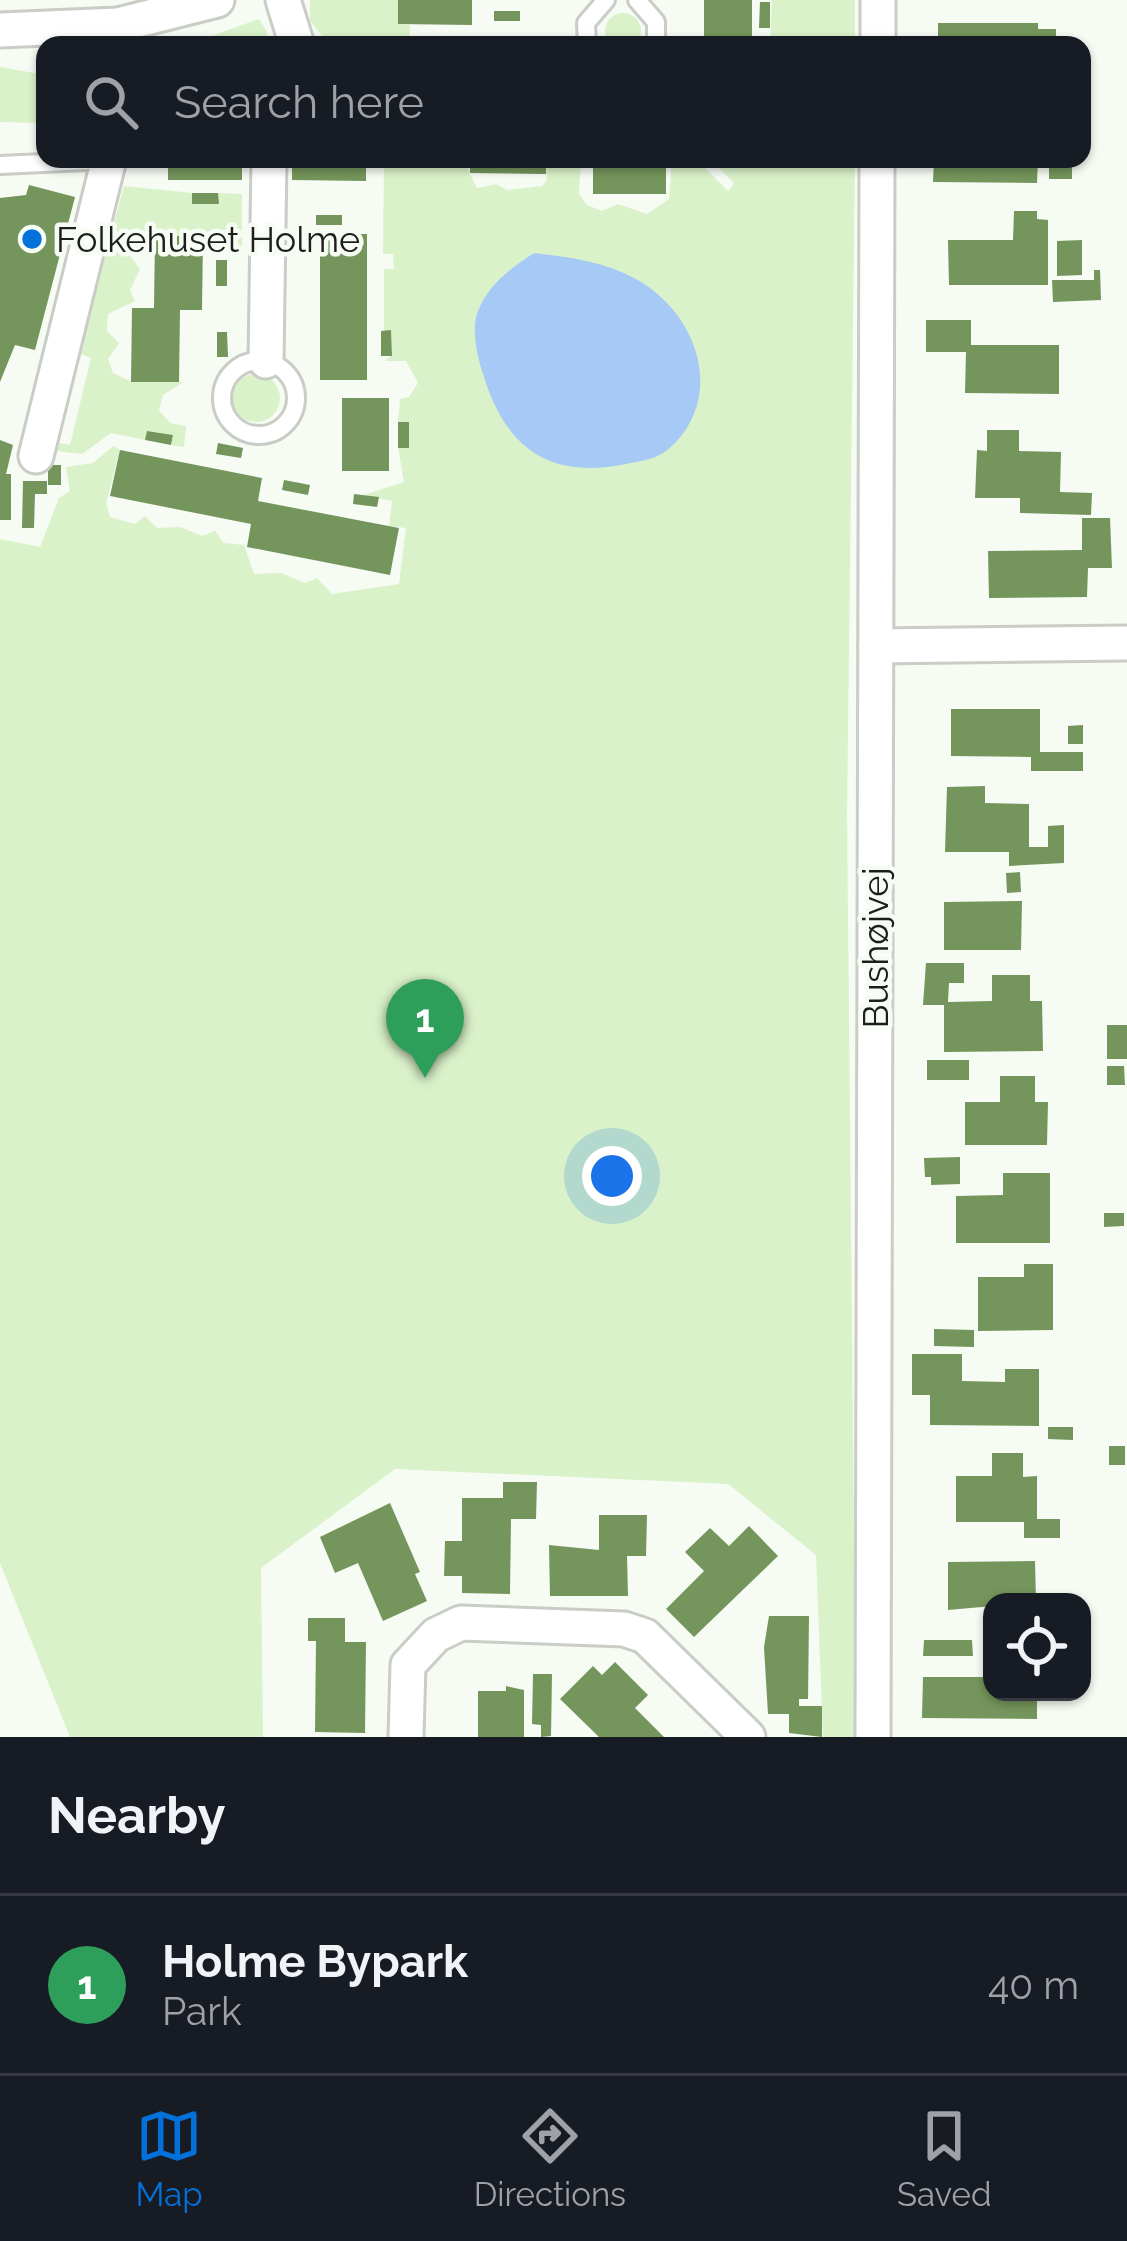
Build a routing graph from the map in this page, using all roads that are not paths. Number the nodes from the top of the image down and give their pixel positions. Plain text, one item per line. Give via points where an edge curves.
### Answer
1 (217, 0) edge
2 (283, 0) edge
3 (606, 0) edge
4 (637, 0) edge
5 (878, 0) edge
6 (0, 30) edge
7 (294, 36) edge
8 (587, 36) edge
9 (656, 36) edge
10 (878, 36) edge
11 (36, 163) edge
12 (0, 165) edge
13 (106, 168) edge
14 (269, 168) edge
15 (877, 168) edge
16 (266, 361) junction
17 (36, 456) dead end
18 (1127, 643) edge
19 (876, 646) junction
20 (406, 1737) edge
21 (748, 1737) edge
22 (873, 1737) edge

1 - 6 street via 118,25
2 - 7 street
3 - 8 lane via 586,22
4 - 9 lane via 656,22
5 - 10 street
11 - 12 lane
13 - 17 street
14 - 16 street
15 - 19 street, Bushøjvej
16 - 16 lane via 287,374 297,397 280,430 256,436 234,427 221,393 232,371
18 - 19 street
19 - 22 street, Bushøjvej
20 - 21 street via 407,1665 461,1623 645,1636

